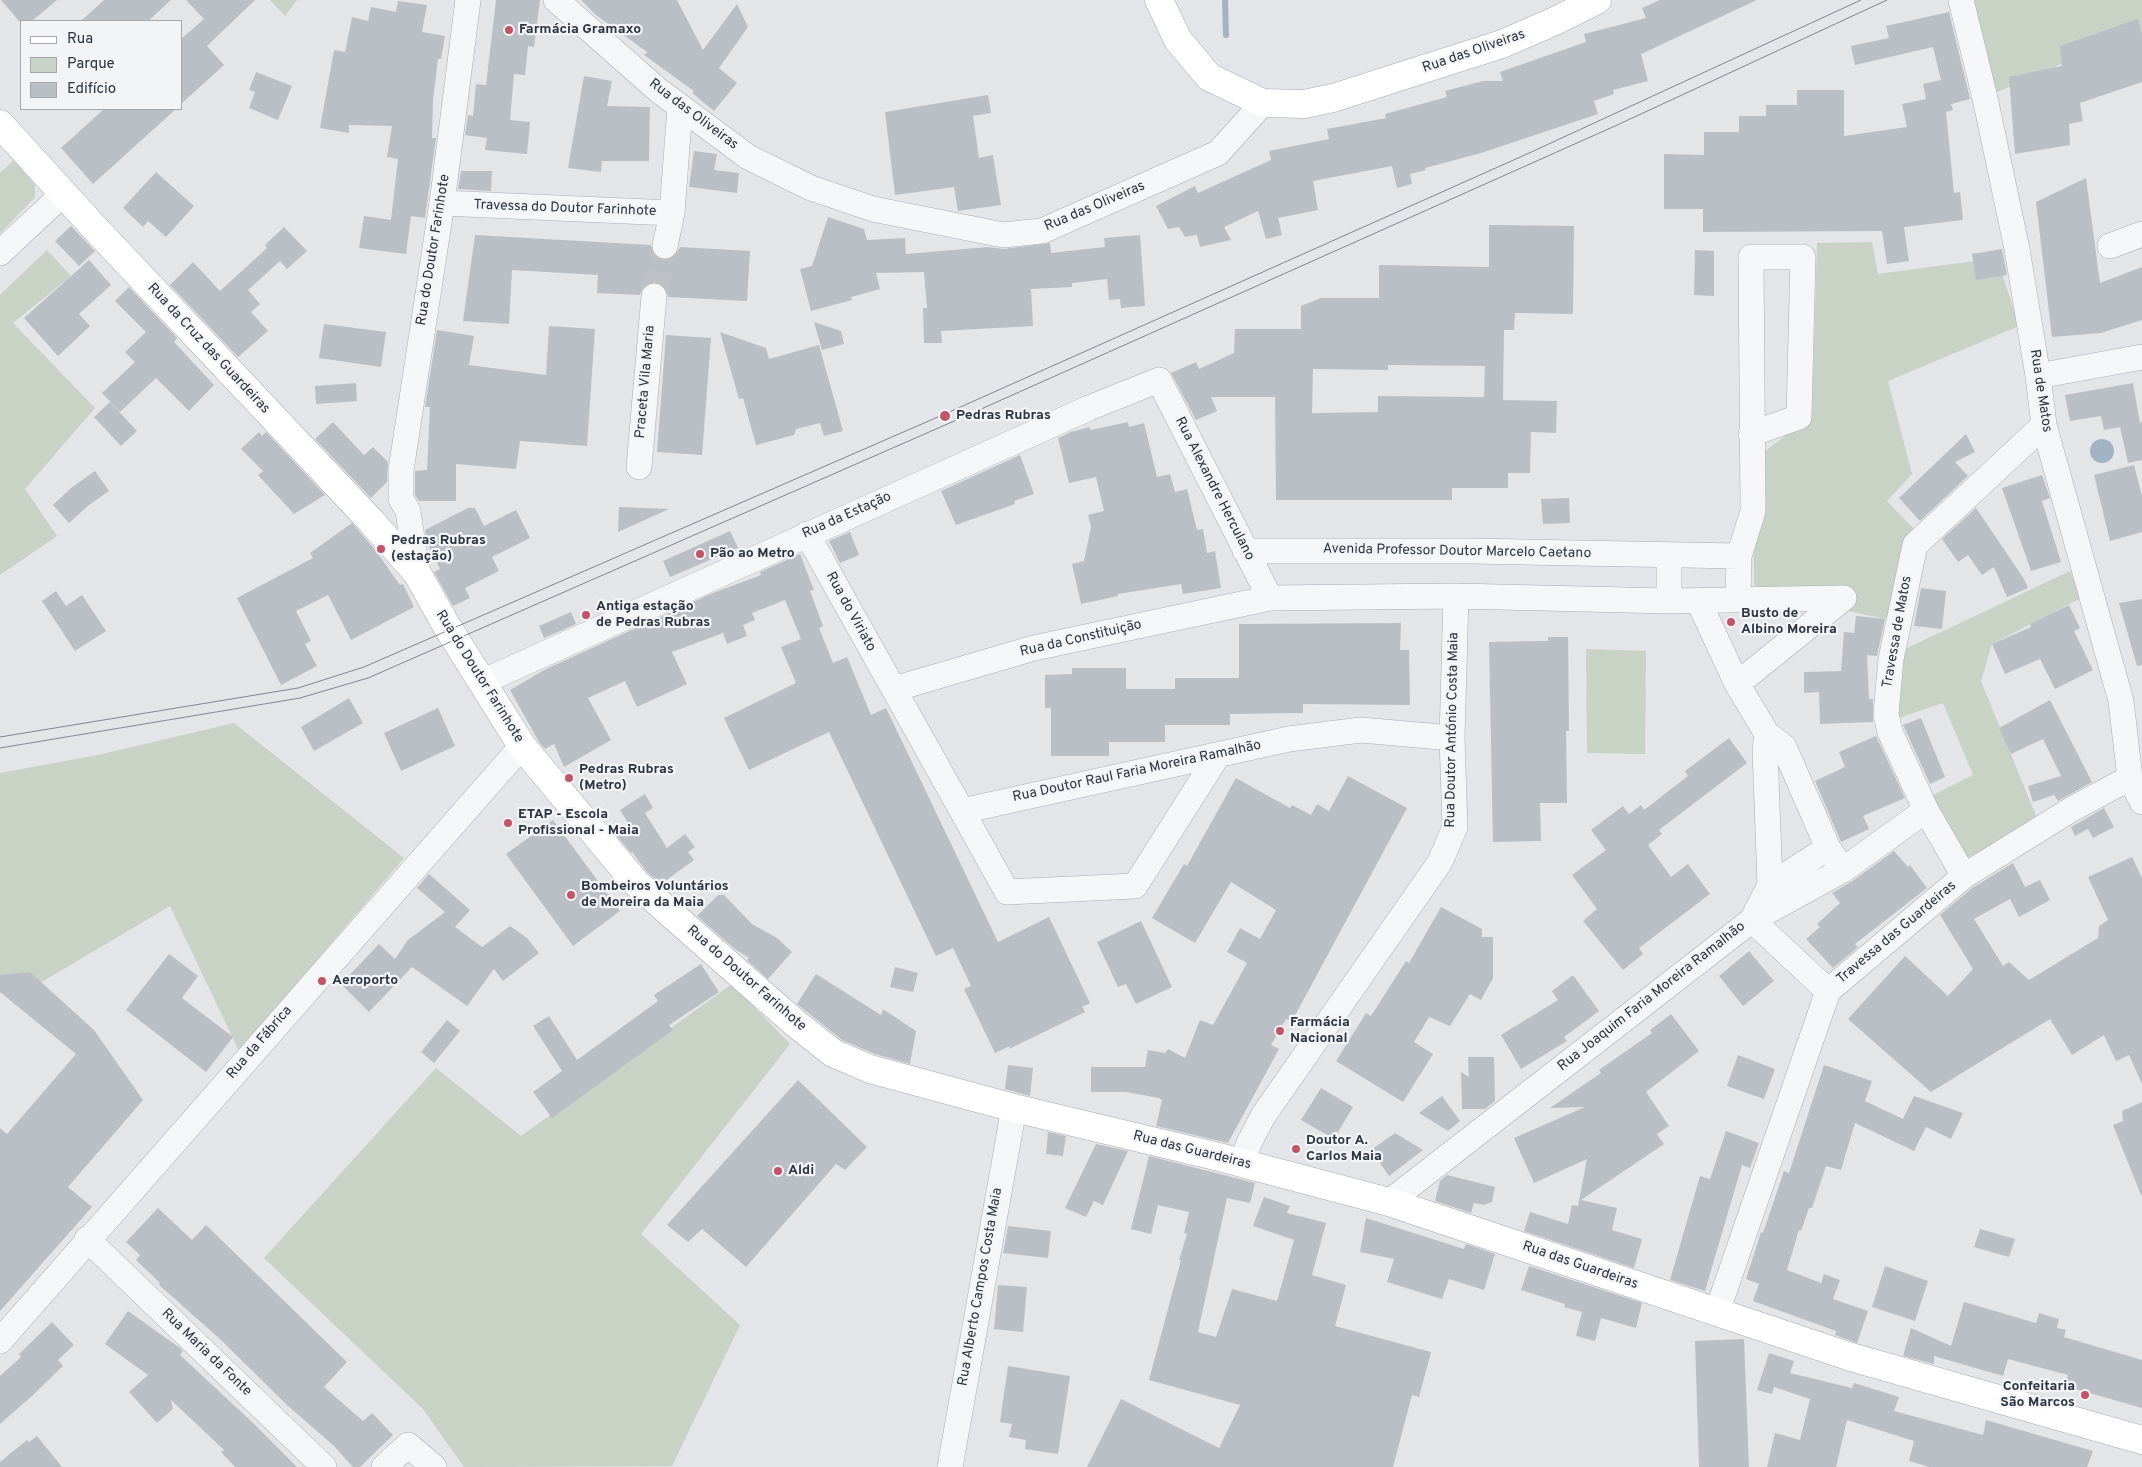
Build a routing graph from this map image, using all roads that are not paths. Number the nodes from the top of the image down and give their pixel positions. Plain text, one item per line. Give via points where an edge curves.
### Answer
1 (468, 0) edge
2 (556, 0) edge
3 (1160, 0) edge
4 (1597, 0) edge
5 (1961, 0) edge
6 (1263, 104) junction
7 (680, 107) junction
8 (0, 124) edge
9 (63, 194) junction
10 (442, 203) junction
11 (672, 213) junction
12 (2142, 234) edge
13 (665, 246) tunnel mouth
14 (2110, 246) dead end
15 (0, 252) edge
16 (654, 296) tunnel mouth
17 (2142, 357) edge
18 (2038, 376) junction
19 (1159, 380) joint
20 (2044, 425) junction
21 (1751, 434) junction
22 (638, 467) dead end
23 (401, 499) junction
24 (370, 520) junction
25 (807, 534) junction
26 (1245, 551) junction
27 (1669, 555) junction
28 (1739, 556) junction
29 (417, 573) junction
30 (1456, 596) junction
31 (1270, 598) junction
32 (1738, 599) junction
33 (1698, 600) junction
34 (1669, 601) junction
35 (482, 682) junction
36 (1737, 684) junction
37 (894, 689) junction
38 (1768, 734) junction
39 (1452, 738) junction
40 (522, 746) junction
41 (1218, 755) junction
42 (2130, 778) junction
43 (2142, 802) edge
44 (1926, 810) junction
45 (962, 811) junction
46 (1828, 848) junction
47 (1843, 870) junction
48 (1964, 876) junction
49 (1770, 885) junction
50 (1752, 920) junction
51 (1828, 991) junction
52 (1014, 1108) junction
53 (1242, 1163) junction
54 (1389, 1202) junction
55 (87, 1240) junction
56 (1717, 1312) junction
57 (0, 1341) edge
58 (2142, 1440) edge
59 (324, 1467) edge
60 (384, 1467) edge
61 (434, 1467) edge
62 (950, 1467) edge

1 - 10 street, Rua do Doutor Farinhote
2 - 7 street, Rua das Oliveiras
3 - 6 main road via 1178,40 1209,77
4 - 6 main road, Rua das Oliveiras via 1502,44 1333,98 1304,104
5 - 18 street, Rua de Matos via 2017,250
6 - 7 street, Rua das Oliveiras via 1218,153 1042,231 1004,235 873,209 811,188 748,157
7 - 11 street, Travessa do Doutor Farinhote
8 - 9 main road, Rua da Cruz das Guardeiras
9 - 15 street
9 - 24 main road, Rua da Cruz das Guardeiras
10 - 11 street, Travessa do Doutor Farinhote
10 - 23 street, Rua do Doutor Farinhote via 404,447
11 - 13 street
12 - 14 street
16 - 22 street, Praceta Vila Maria
17 - 18 street
18 - 20 street, Rua de Matos
19 - 25 street, Rua da Estação
19 - 26 street, Rua Alexandre Herculano
20 - 42 street, Rua de Matos via 2120,701
20 - 44 street, Travessa de Matos via 1915,545 1891,660 1886,714 1890,732
21 - 21 street via 1751,257 1803,257 1800,417
21 - 28 street via 1753,511
23 - 24 street via 388,517
23 - 29 street, Rua do Doutor Farinhote via 408,511
24 - 29 main road, Rua da Cruz das Guardeiras
25 - 35 street, Rua da Estação
25 - 37 street, Rua do Viriato
26 - 27 street, Avenida Professor Doutor Marcelo Caetano
26 - 31 street, Rua Alexandre Herculano
27 - 28 street, Avenida Professor Doutor Marcelo Caetano
27 - 34 street
28 - 32 street
29 - 35 main road, Rua do Doutor Farinhote
30 - 31 street
30 - 34 street
30 - 39 street, Rua Doutor António Costa Maia
31 - 37 street, Rua da Constituição via 1034,648
32 - 33 street
32 - 36 street via 1844,598
33 - 34 street
33 - 36 street
35 - 40 main road, Rua do Doutor Farinhote
36 - 38 street
37 - 45 street
38 - 46 street via 1784,747
38 - 49 street via 1765,749
39 - 41 street, Rua Doutor Raul Faria Moreira Ramalhão via 1361,730 1289,739
39 - 53 street, Rua Doutor António Costa Maia via 1455,827 1440,862 1263,1116
40 - 52 main road, Rua do Doutor Farinhote via 636,884 795,1024 833,1053 870,1069
40 - 55 street, Rua da Fábrica
41 - 45 street, Rua Doutor Raul Faria Moreira Ramalhão
41 - 45 street via 1135,886 1007,892
42 - 43 street, Rua de Matos
42 - 48 street, Travessa das Guardeiras via 2072,809
44 - 47 street, Rua Joaquim Faria Moreira Ramalhão
44 - 48 street, Travessa de Matos
46 - 47 street
46 - 49 street
47 - 50 street, Rua Joaquim Faria Moreira Ramalhão
48 - 51 street, Travessa das Guardeiras
49 - 50 street
50 - 51 street
50 - 54 street, Rua Joaquim Faria Moreira Ramalhão
51 - 56 street, Travessa das Guardeiras
52 - 53 main road, Rua das Guardeiras
52 - 62 street, Rua Alberto Campos Costa Maia
53 - 54 main road, Rua das Guardeiras
54 - 56 main road, Rua das Guardeiras
55 - 57 street, Rua da Fábrica
55 - 59 street, Rua Maria da Fonte
56 - 58 main road, Rua das Guardeiras via 1851,1356
60 - 61 street via 408,1445

